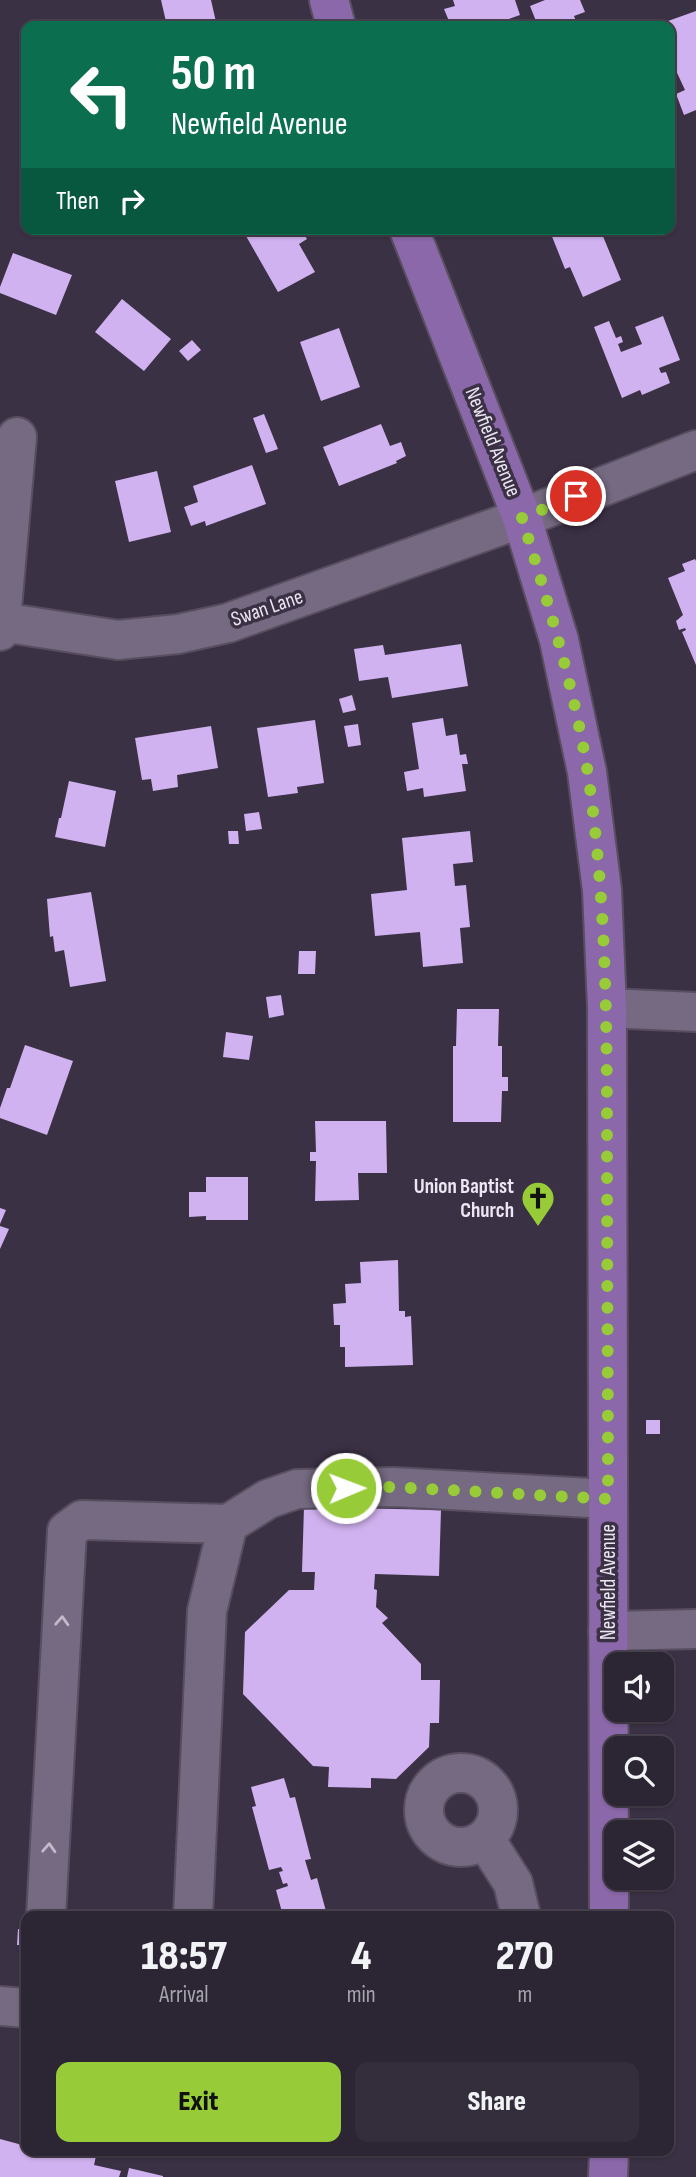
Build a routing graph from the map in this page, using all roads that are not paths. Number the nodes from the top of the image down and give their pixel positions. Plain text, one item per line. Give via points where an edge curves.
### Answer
1 (329, 0) edge
2 (335, 21) edge
3 (411, 235) edge
4 (17, 437) dead end
5 (696, 450) edge
6 (522, 518) junction
7 (1, 627) edge
8 (607, 1009) junction
9 (696, 1012) edge
10 (608, 1499) junction
11 (228, 1524) junction
12 (696, 1629) edge
13 (608, 1631) junction
14 (485, 1839) dead end
15 (46, 1911) edge
16 (193, 1911) edge
17 (520, 1911) edge
18 (610, 1911) edge
19 (0, 2006) edge
20 (21, 2008) edge
21 (609, 2156) edge
22 (608, 2177) edge

1 - 2 main road
3 - 6 main road, Newfield Avenue
4 - 7 street
5 - 6 street, Swan Lane
6 - 7 street, Swan Lane via 228,622 178,634 118,640
6 - 8 main road, Newfield Avenue via 559,640 587,772 602,890
8 - 9 street
8 - 10 main road, Newfield Avenue
10 - 11 street via 394,1487 298,1489 268,1499
10 - 13 main road, Newfield Avenue
15 -> 11 street via 67,1531 82,1520
11 - 16 street via 206,1611
12 - 13 street
13 - 18 main road, Newfield Avenue
14 - 17 street via 513,1883
19 - 20 street
21 - 22 main road

